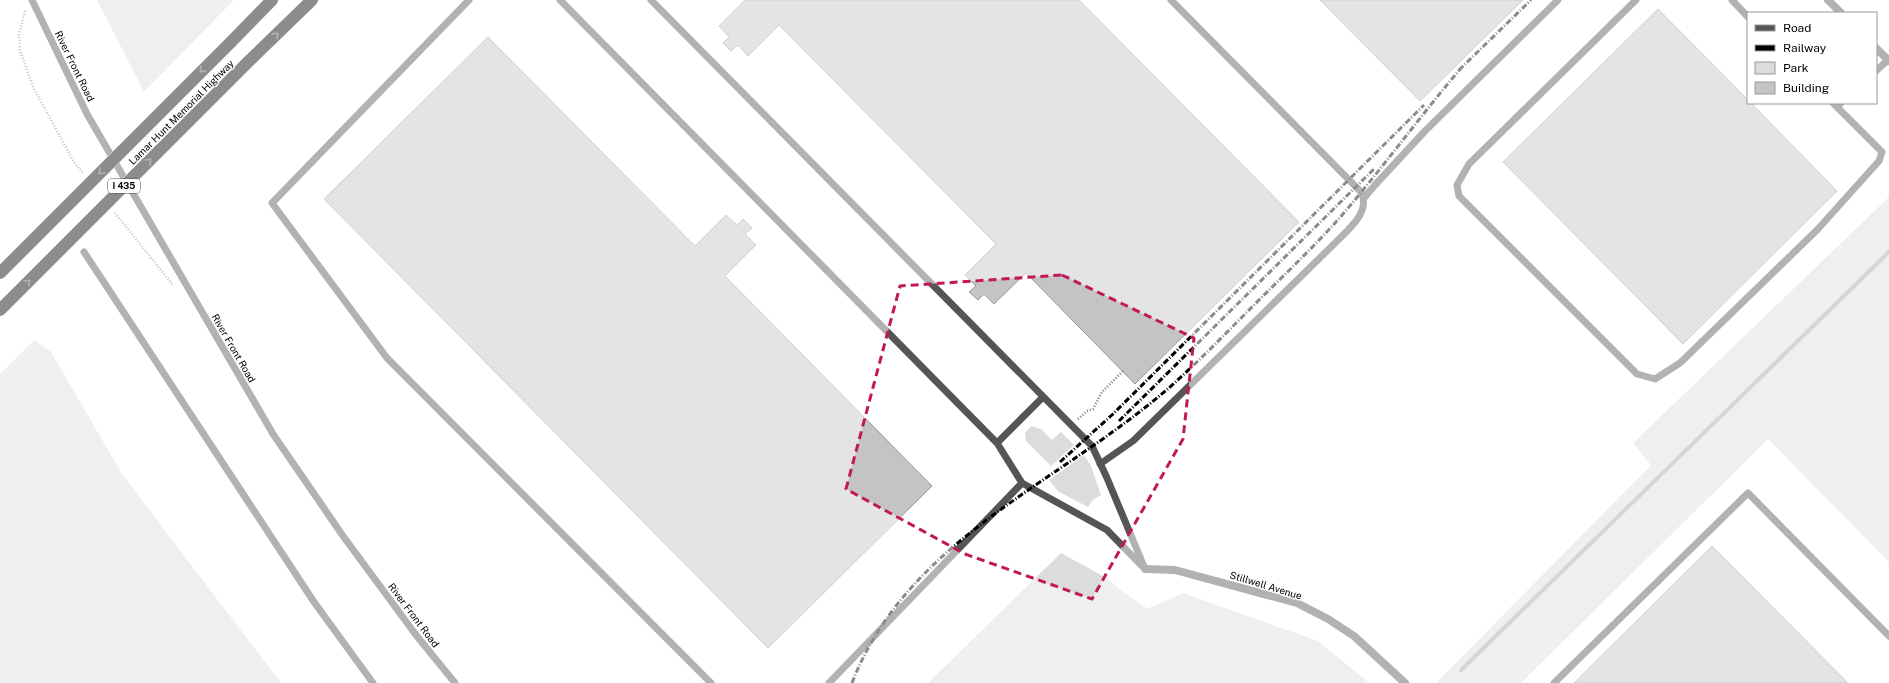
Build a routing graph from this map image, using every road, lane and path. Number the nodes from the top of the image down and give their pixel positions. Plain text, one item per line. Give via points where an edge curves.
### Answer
1 (32, 0) edge
2 (272, 0) edge
3 (312, 0) edge
4 (469, 0) edge
5 (560, 0) edge
6 (651, 0) edge
7 (1171, 0) edge
8 (1558, 0) edge
9 (1636, 0) edge
10 (1732, 0) edge
11 (1828, 0) edge
12 (1840, 12) edge
13 (1747, 16) edge
14 (1877, 49) edge
15 (1888, 61) edge
16 (1877, 70) edge
17 (1837, 104) edge
18 (1364, 198) junction
19 (84, 252) dead end
20 (0, 274) edge
21 (0, 310) edge
22 (1123, 372) dead end
23 (1043, 397) junction
24 (1071, 425) junction
25 (998, 442) junction
26 (1100, 464) junction
27 (1022, 483) junction
28 (1145, 569) junction
29 (1889, 636) edge
30 (373, 683) edge
31 (455, 683) edge
32 (711, 683) edge
33 (829, 683) edge
34 (1405, 683) edge
35 (1554, 683) edge

1 - 31 lane, River Front Road via 87,114 273,434 343,536
2 -> 20 highway, Lamar Hunt Memorial Highway / I 435, bridge
21 -> 3 highway, Lamar Hunt Memorial Highway / I 435, bridge
4 - 32 lane via 272,203 387,358
5 - 25 lane
6 - 23 lane
7 - 18 lane via 1361,192
8 - 18 lane via 1425,131
9 - 17 lane via 1469,164 1457,184 1459,196 1637,374 1654,379 1680,363 1816,230 1879,161 1882,152
10 - 13 lane
11 - 12 street
14 - 15 street
15 - 16 lane
18 - 26 lane via 1362,213 1332,246 1133,441
19 - 30 lane via 310,596
22 - 24 path via 1102,392 1093,409
23 - 24 lane
23 - 25 lane
24 - 26 lane via 1092,446
25 - 27 lane
26 - 28 lane
27 - 28 lane via 1107,530
27 - 33 lane
28 - 34 street, Stillwell Avenue via 1175,570 1297,603 1354,636
29 - 35 lane via 1748,493

